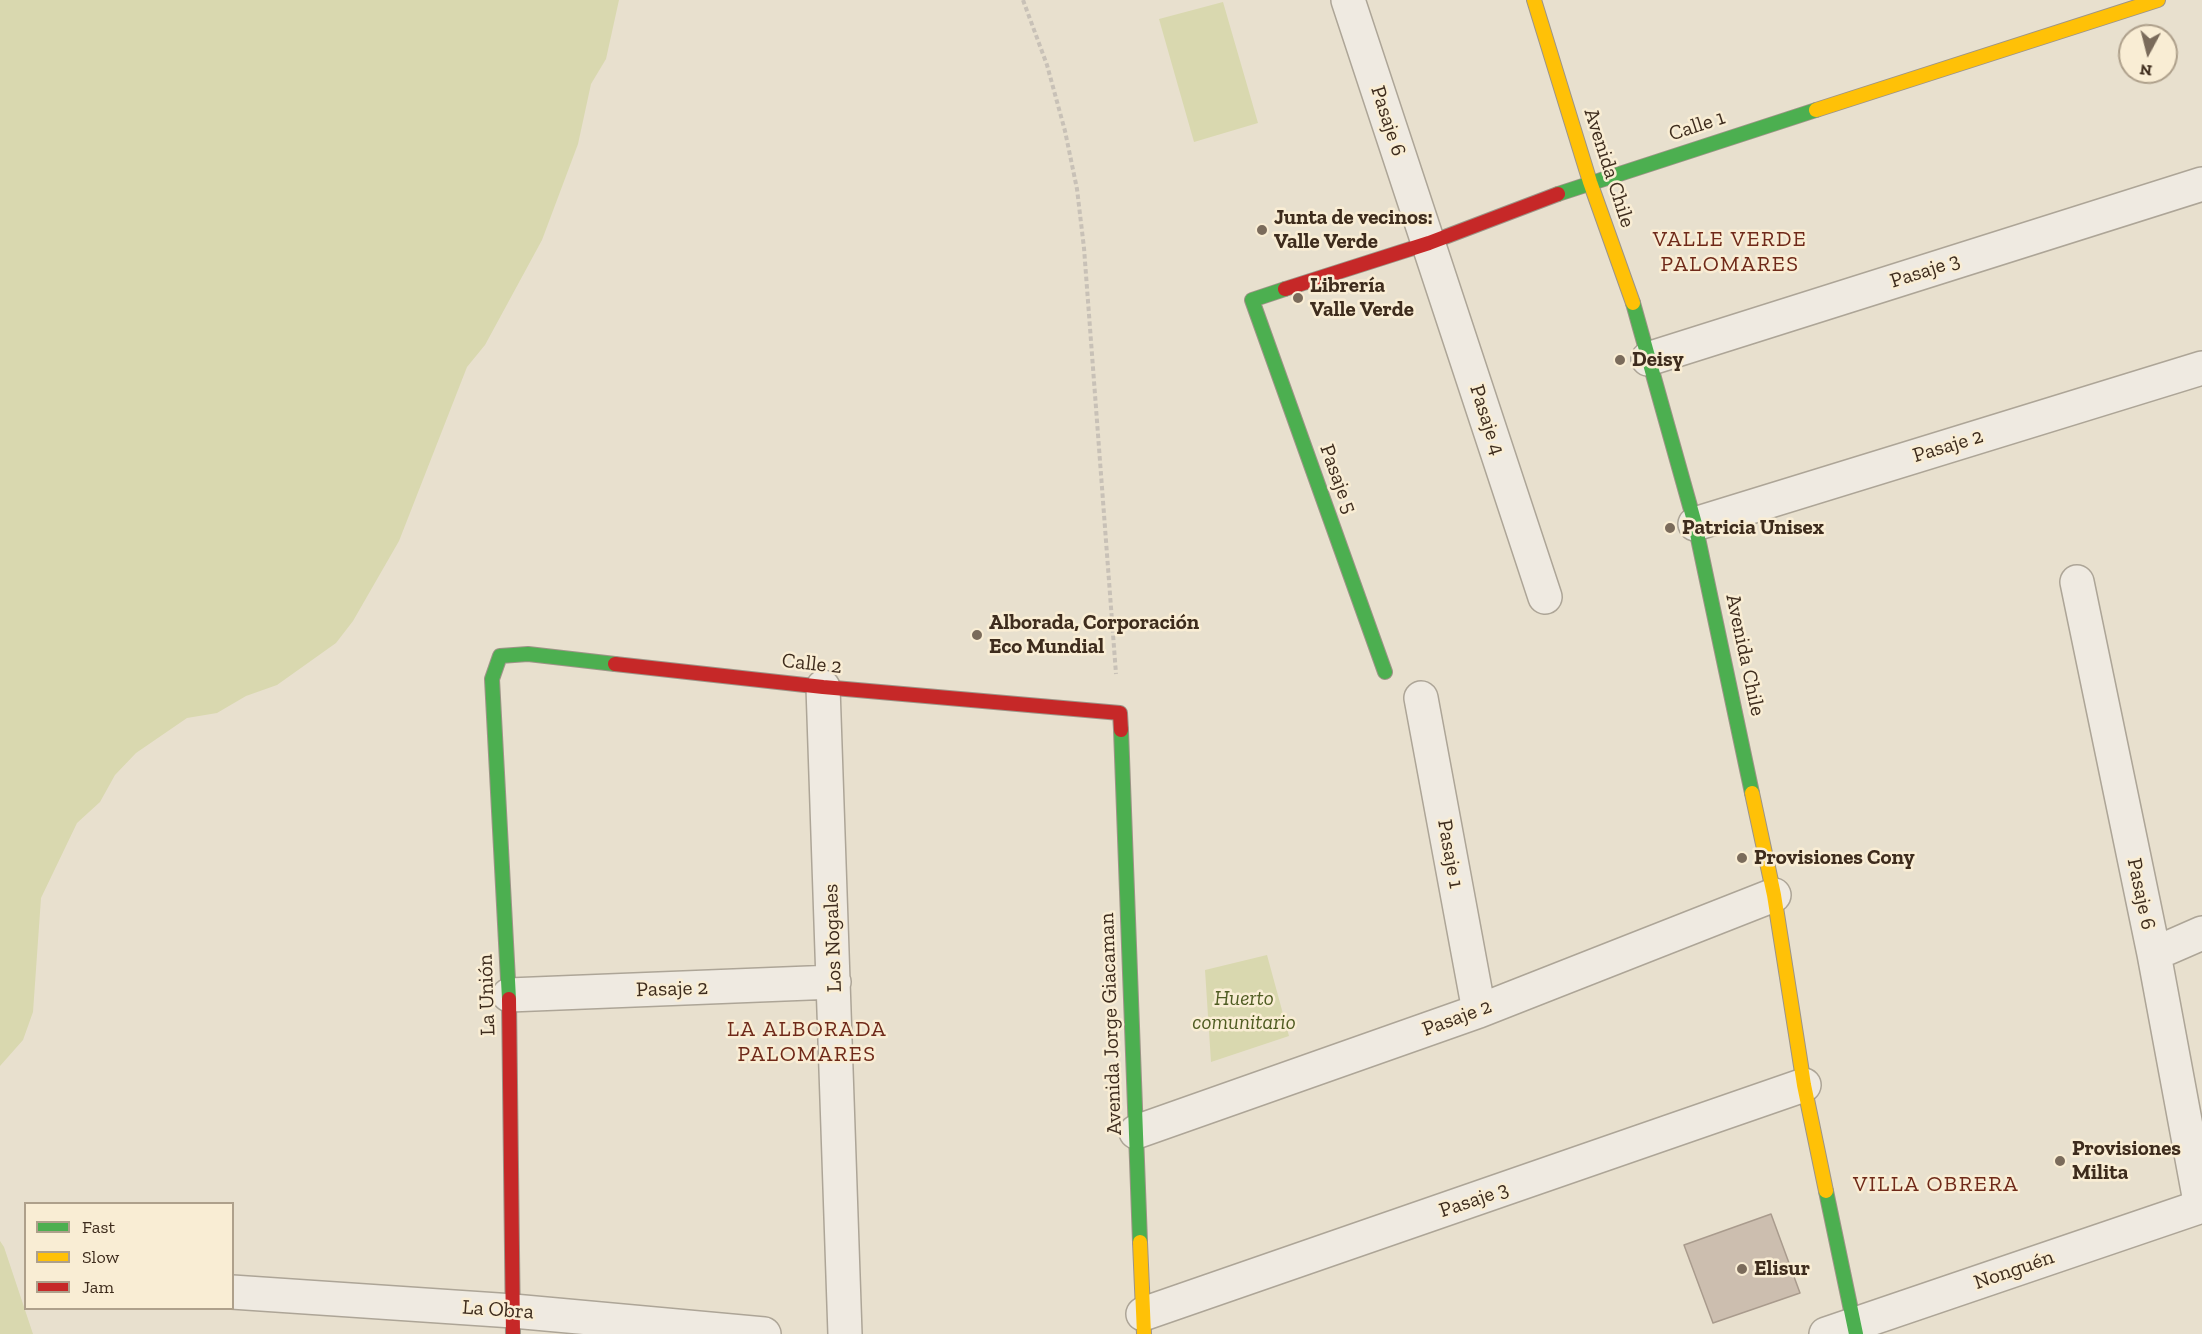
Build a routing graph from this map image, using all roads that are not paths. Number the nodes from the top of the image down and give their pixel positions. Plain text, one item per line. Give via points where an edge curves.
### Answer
1 (1348, 0) edge
2 (1534, 0) edge
3 (2158, 0) edge
4 (1590, 182) junction
5 (2202, 184) edge
6 (1429, 243) junction
7 (1252, 300) joint
8 (1648, 359) junction
9 (2202, 368) edge
10 (1695, 524) junction
11 (2077, 582) dead end
12 (1545, 597) dead end
13 (500, 656) joint
14 (1385, 672) dead end
15 (823, 687) junction
16 (1421, 698) dead end
17 (1120, 713) joint
18 (1774, 895) junction
19 (2202, 933) edge
20 (2154, 954) junction
21 (834, 982) junction
22 (509, 995) junction
23 (1479, 1011) junction
24 (1804, 1085) junction
25 (1136, 1132) junction
26 (2202, 1206) edge
27 (234, 1292) edge
28 (513, 1322) edge
29 (1144, 1324) edge
30 (1845, 1331) edge
31 (764, 1334) edge
32 (845, 1334) edge

1 - 6 street, Pasaje 6
2 - 4 street, Avenida Chile
3 - 4 street, Calle 1
4 - 6 street, Calle 1
4 - 8 street, Avenida Chile
5 - 8 street, Pasaje 3
6 - 7 street, Calle 1
6 - 12 street, Pasaje 4
7 - 14 street, Pasaje 5
8 - 10 street, Avenida Chile
9 - 10 street, Pasaje 2
10 - 18 street, Avenida Chile
11 - 20 street, Pasaje 6
13 - 15 street, Calle 2 via 528,654
13 - 22 street, La Unión via 492,679
15 - 17 street, Calle 2
15 - 21 street, Los Nogales
16 - 23 street, Pasaje 1
17 - 25 street, Avenida Jorge Giacaman
18 - 23 street, Pasaje 2
18 - 24 street, Avenida Chile
19 - 20 street
20 - 26 street, Pasaje 6
21 - 22 street, Pasaje 2
21 - 32 street, Los Nogales
22 - 28 street, La Unión
23 - 25 street, Pasaje 2
24 - 29 street, Pasaje 3
24 - 30 street, Avenida Chile
25 - 29 street, Avenida Jorge Giacaman
26 - 30 street, Nonguén
27 - 28 street, La Obra
28 - 31 street, La Obra

